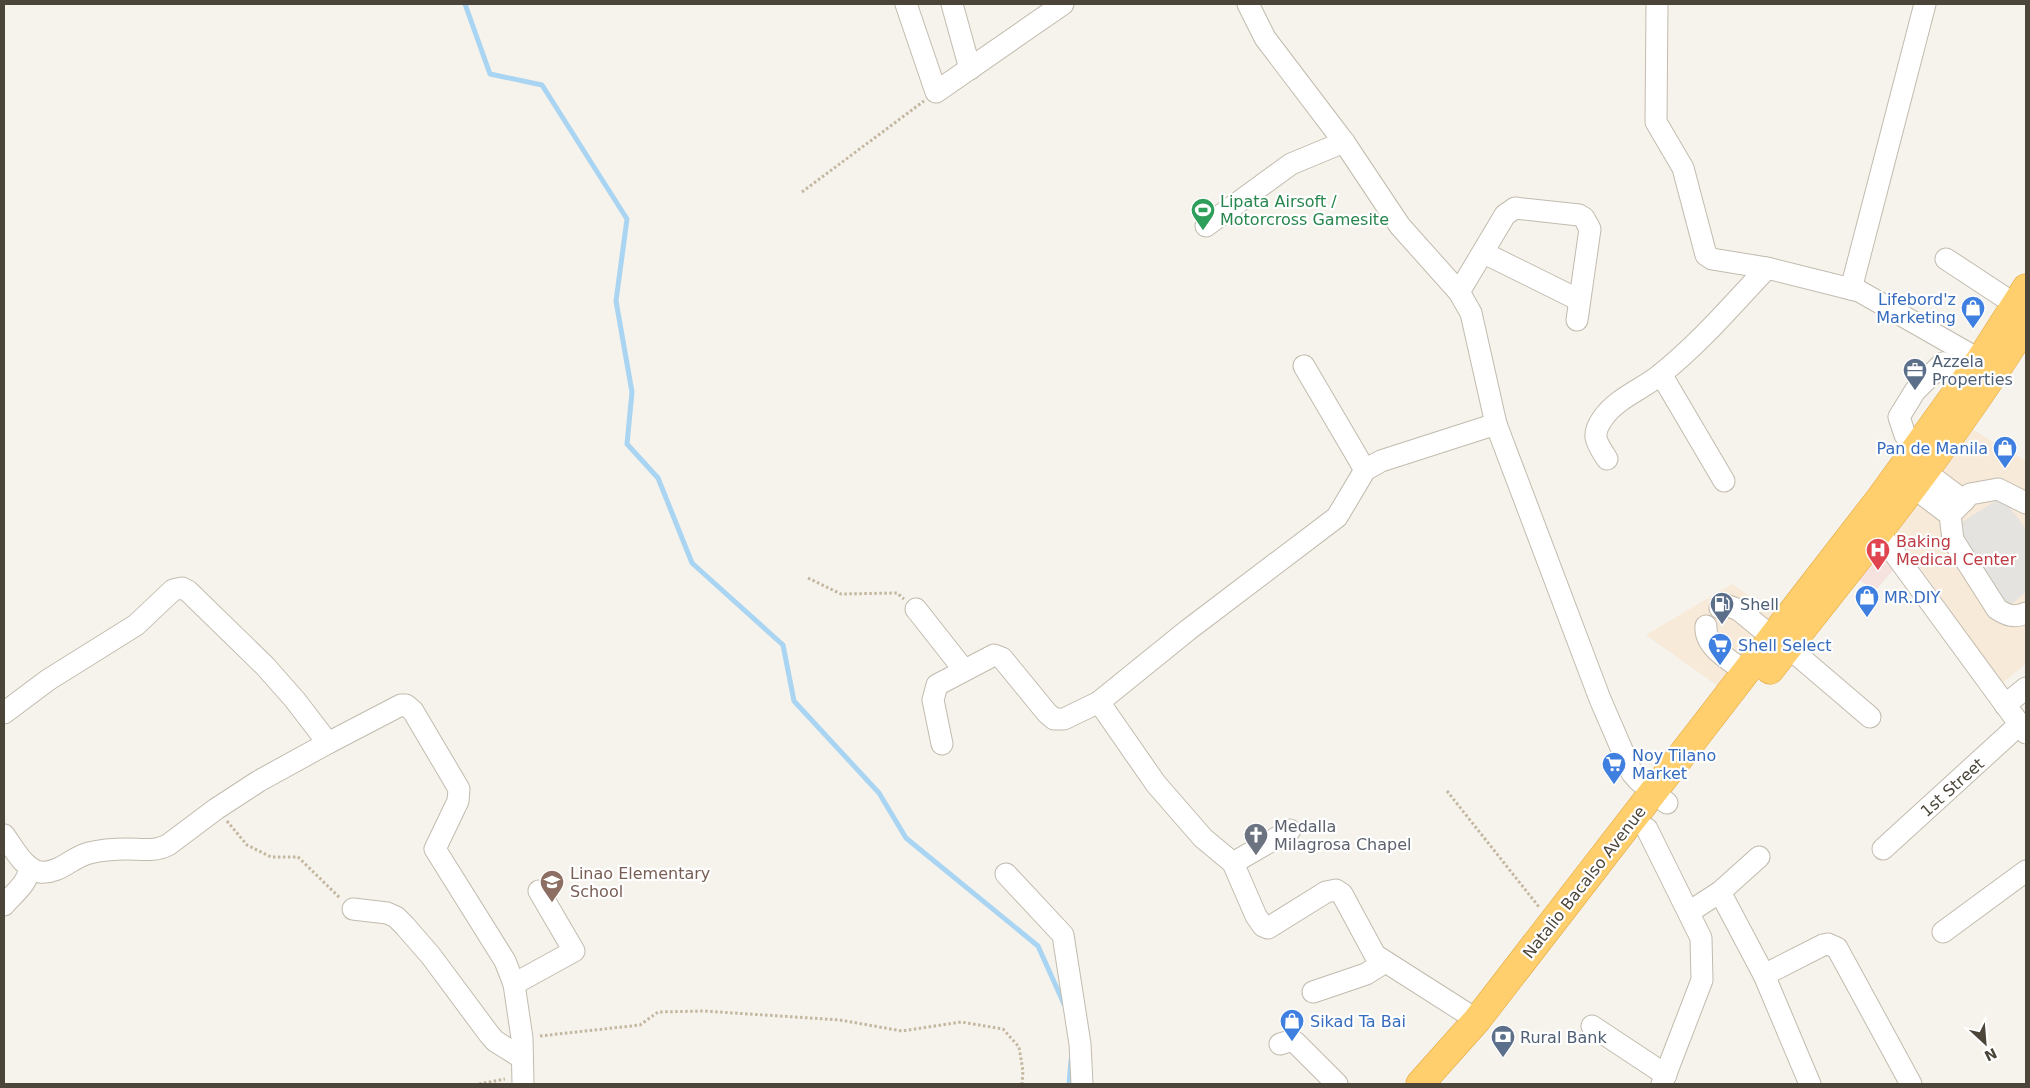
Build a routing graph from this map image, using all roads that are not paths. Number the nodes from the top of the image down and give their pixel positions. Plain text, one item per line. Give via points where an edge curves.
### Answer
1 (906, 4) edge
2 (952, 4) edge
3 (1062, 4) edge
4 (1248, 4) edge
5 (1657, 4) edge
6 (1925, 4) edge
7 (970, 69) junction
8 (1344, 142) junction
9 (1206, 226) dead end
10 (1484, 253) junction
11 (1946, 259) dead end
12 (1767, 268) junction
13 (1851, 288) junction
14 (1459, 292) junction
15 (2023, 306) edge
16 (1304, 366) dead end
17 (1974, 368) junction
18 (1661, 374) junction
19 (1496, 424) junction
20 (1607, 459) dead end
21 (1918, 469) junction
22 (1365, 470) junction
23 (1724, 481) dead end
24 (1961, 503) junction
25 (2026, 503) edge
26 (1873, 524) junction
27 (1720, 608) dead end
28 (916, 609) road end
29 (2026, 612) edge
30 (1706, 626) dead end
31 (1780, 642) junction
32 (964, 670) junction
33 (1746, 672) junction
34 (2026, 688) edge
35 (1099, 702) junction
36 (2006, 705) junction
37 (4, 713) edge
38 (1870, 717) dead end
39 (2023, 729) edge
40 (328, 743) junction
41 (942, 744) dead end
42 (1660, 798) junction
43 (1647, 829) junction
44 (1290, 830) dead end
45 (4, 835) edge
46 (1883, 849) dead end
47 (1759, 858) dead end
48 (1232, 863) junction
49 (29, 867) junction
50 (2026, 871) edge
51 (1006, 874) dead end
52 (539, 890) dead end
53 (1720, 892) junction
54 (4, 905) edge
55 (350, 907) road end
56 (1689, 912) junction
57 (1943, 932) dead end
58 (1385, 962) junction
59 (1764, 975) junction
60 (514, 984) junction
61 (1313, 992) dead end
62 (1477, 1020) junction
63 (1592, 1026) dead end
64 (1280, 1044) dead end
65 (523, 1064) edge
66 (1664, 1079) edge
67 (1082, 1084) edge
68 (1337, 1084) edge
69 (1420, 1084) edge
70 (1446, 1084) edge
71 (1810, 1084) edge
72 (1911, 1084) edge

1 - 7 street via 936,92
2 - 7 street
3 - 7 street
4 - 8 street via 1265,38
5 - 12 street via 1656,122 1683,168 1704,252 1712,259
6 - 13 street
8 - 9 street via 1291,164
8 - 14 street via 1400,226
10 - 10 street via 1506,215 1515,208 1584,218 1590,229 1578,310
10 - 14 street
11 - 15 street
12 - 13 street
12 - 18 street
13 - 17 street
14 - 19 street via 1471,313
15 - 17 highway, Natalio Bacalso Avenue
15 - 21 highway, Natalio Bacalso Avenue via 1971,409
16 - 22 street
17 - 21 highway, Natalio Bacalso Avenue
18 - 20 street via 1603,418 1595,436
18 - 23 street
19 - 22 street via 1381,461
19 - 42 street via 1600,699 1632,773
21 - 24 street
21 - 26 highway, Natalio Bacalso Avenue
21 - 26 highway, Natalio Bacalso Avenue
22 - 35 street via 1336,517
24 - 25 street via 1998,489
24 - 29 street via 1953,540 1997,610 2008,616
26 - 31 highway, Natalio Bacalso Avenue
26 - 36 street
27 - 31 street via 1726,605 1739,610
28 - 32 street
30 - 33 street via 1708,638 1718,652
31 - 33 highway, Natalio Bacalso Avenue
31 - 38 street
31 - 42 highway, Natalio Bacalso Avenue
32 - 35 street via 991,656 1002,658 1054,719 1064,719
32 - 41 street via 937,685 933,700
33 - 42 highway, Natalio Bacalso Avenue
34 - 36 street
35 - 48 street via 1156,784 1203,838
36 - 39 street
37 - 40 street via 48,680 136,625 173,590 182,588 265,666
39 - 46 street, 1st Street
40 - 49 street via 259,781 159,849 91,852 50,871 40,872
40 - 60 street via 401,705 413,711 460,789 458,802 435,850 505,961
42 - 43 highway, Natalio Bacalso Avenue
42 - 62 highway, Natalio Bacalso Avenue via 1552,923
43 - 56 street
43 - 70 highway, Natalio Bacalso Avenue via 1497,1024
44 - 48 street
45 - 49 street
47 - 53 street
48 - 58 street via 1263,926 1268,928 1326,892 1336,890 1342,894 1371,949
49 - 54 street via 25,881
50 - 57 street
51 - 67 street via 1063,935 1080,1044
52 - 60 street via 574,951
53 - 56 street
53 - 59 street
55 - 65 street via 396,917 431,956 495,1041
56 - 66 street via 1700,938 1702,980
58 - 61 street via 1366,974
58 - 62 street
59 - 71 street
59 - 72 street via 1823,945 1837,948
60 - 65 street
62 - 69 highway, Natalio Bacalso Avenue
63 - 66 street
64 - 68 street via 1295,1042

